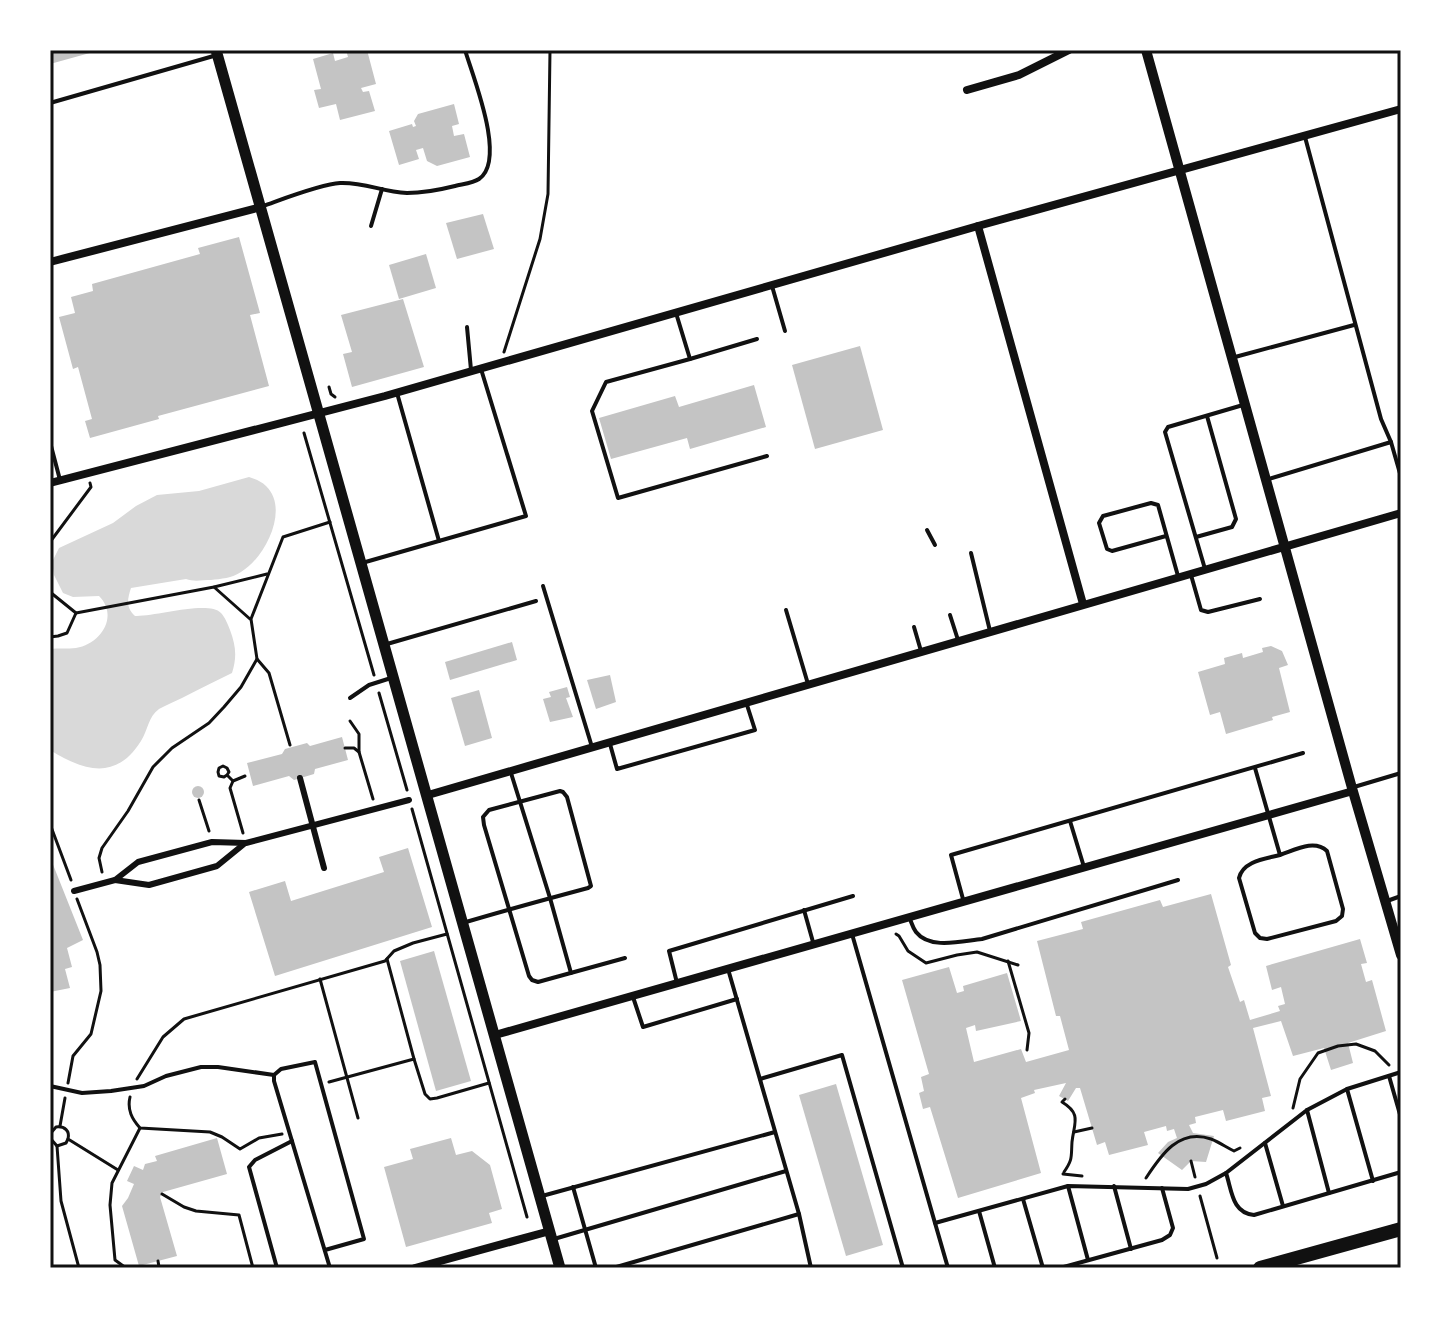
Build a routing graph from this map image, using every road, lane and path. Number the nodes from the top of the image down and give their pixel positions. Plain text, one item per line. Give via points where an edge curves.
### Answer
1 (465, 50) edge
2 (550, 50) edge
3 (1069, 50) edge
4 (1146, 50) edge
5 (217, 53) edge
6 (967, 90) dead end
7 (50, 103) edge
8 (1401, 109) edge
9 (1304, 135) junction
10 (1180, 169) junction
11 (382, 189) junction
12 (261, 207) junction
13 (371, 226) dead end
14 (978, 226) junction
15 (50, 262) edge
16 (772, 286) junction
17 (676, 313) junction
18 (1355, 324) junction
19 (467, 327) dead end
20 (785, 331) dead end
21 (757, 339) dead end
22 (504, 349) dead end
23 (1232, 357) junction
24 (690, 359) junction
25 (481, 369) junction
26 (471, 372) junction
27 (329, 387) dead end
28 (397, 393) junction
29 (334, 397) dead end
30 (1245, 404) junction
31 (319, 413) junction
32 (1206, 416) junction
33 (304, 433) dead end
34 (50, 442) edge
35 (1391, 442) junction
36 (767, 456) dead end
37 (88, 473) junction
38 (1401, 477) edge
39 (60, 480) junction
40 (1267, 480) junction
41 (50, 483) edge
42 (1401, 513) edge
43 (330, 522) junction
44 (927, 530) dead end
45 (1166, 536) junction
46 (1196, 537) junction
47 (439, 541) junction
48 (50, 542) edge
49 (935, 545) dead end
50 (1285, 546) junction
51 (971, 553) dead end
52 (362, 563) junction
53 (1205, 569) junction
54 (1190, 573) junction
55 (267, 574) junction
56 (1178, 576) junction
57 (543, 586) dead end
58 (214, 587) junction
59 (50, 592) edge
60 (1260, 599) dead end
61 (536, 601) dead end
62 (1083, 604) junction
63 (786, 610) dead end
64 (76, 613) junction
65 (950, 615) dead end
66 (251, 619) junction
67 (914, 627) dead end
68 (990, 631) junction
69 (50, 637) edge
70 (958, 640) junction
71 (385, 645) junction
72 (921, 651) junction
73 (257, 659) junction
74 (394, 677) junction
75 (376, 683) junction
76 (808, 684) junction
77 (350, 698) dead end
78 (746, 702) junction
79 (350, 721) dead end
80 (609, 742) junction
81 (290, 745) dead end
82 (592, 747) junction
83 (345, 748) dead end
84 (359, 752) junction
85 (1303, 753) dead end
86 (1255, 767) junction
87 (510, 771) junction
88 (1401, 773) edge
89 (227, 775) dead end
90 (245, 776) dead end
91 (300, 778) dead end
92 (233, 781) junction
93 (1352, 789) junction
94 (428, 795) junction
95 (199, 800) dead end
96 (409, 800) junction
97 (520, 801) junction
98 (376, 809) junction
99 (1269, 815) junction
100 (1070, 821) junction
101 (50, 824) edge
102 (313, 825) junction
103 (212, 842) junction
104 (246, 843) junction
105 (1280, 855) junction
106 (1084, 867) junction
107 (324, 868) dead end
108 (115, 880) junction
109 (1178, 880) dead end
110 (104, 883) junction
111 (74, 891) junction
112 (853, 896) dead end
113 (1401, 896) edge
114 (550, 898) junction
115 (964, 902) junction
116 (1385, 902) junction
117 (510, 909) junction
118 (804, 910) junction
119 (909, 917) junction
120 (463, 922) junction
121 (893, 932) dead end
122 (447, 934) junction
123 (852, 934) junction
124 (814, 944) junction
125 (1401, 955) edge
126 (625, 958) dead end
127 (387, 959) junction
128 (1008, 961) junction
129 (1018, 965) dead end
130 (728, 969) junction
131 (571, 973) junction
132 (320, 979) junction
133 (677, 983) junction
134 (633, 996) junction
135 (737, 999) junction
136 (495, 1035) junction
137 (1027, 1050) dead end
138 (414, 1059) junction
139 (1389, 1065) dead end
140 (1401, 1072) edge
141 (274, 1075) junction
142 (1389, 1076) junction
143 (347, 1077) junction
144 (760, 1079) junction
145 (490, 1083) junction
146 (321, 1084) junction
147 (50, 1086) edge
148 (133, 1088) junction
149 (1347, 1089) junction
150 (67, 1090) junction
151 (1065, 1099) dead end
152 (1293, 1109) dead end
153 (1307, 1110) junction
154 (358, 1118) dead end
155 (1401, 1118) edge
156 (60, 1126) junction
157 (140, 1128) junction
158 (1092, 1128) dead end
159 (775, 1132) junction
160 (1074, 1132) junction
161 (289, 1133) junction
162 (50, 1136) edge
163 (68, 1139) junction
164 (292, 1141) junction
165 (1265, 1143) junction
166 (57, 1146) junction
167 (1242, 1147) dead end
168 (1191, 1161) dead end
169 (118, 1170) junction
170 (786, 1171) junction
171 (1401, 1172) edge
172 (1226, 1173) junction
173 (1090, 1178) dead end
174 (1136, 1179) dead end
175 (1373, 1181) junction
176 (1068, 1186) junction
177 (1114, 1186) junction
178 (1198, 1186) junction
179 (573, 1187) junction
180 (1162, 1188) junction
181 (162, 1194) dead end
182 (1329, 1194) junction
183 (540, 1196) junction
184 (1023, 1199) junction
185 (1283, 1207) junction
186 (979, 1211) junction
187 (799, 1214) junction
188 (527, 1217) dead end
189 (935, 1223) junction
190 (1401, 1229) edge
191 (585, 1230) junction
192 (551, 1235) junction
193 (1131, 1249) junction
194 (325, 1250) junction
195 (1217, 1258) dead end
196 (1088, 1260) junction
197 (158, 1261) dead end
198 (1265, 1267) edge
199 (79, 1268) edge
200 (126, 1268) edge
201 (154, 1268) edge
202 (253, 1268) edge
203 (277, 1268) edge
204 (330, 1268) edge
205 (415, 1268) edge
206 (560, 1268) edge
207 (596, 1268) edge
208 (613, 1268) edge
209 (811, 1268) edge
210 (903, 1268) edge
211 (948, 1268) edge
212 (995, 1268) edge
213 (1043, 1268) edge
214 (1060, 1268) edge

1 - 11 lane via 490,138 488,168 481,178 430,193
2 - 22 path via 548,194 540,239
3 - 6 street via 1019,75
4 - 10 street
5 - 7 lane
5 - 12 main road
8 - 9 street
9 - 10 street
9 - 18 lane
10 - 14 street
10 - 23 street
11 - 12 lane via 335,183
11 - 13 lane
12 - 15 street
12 - 31 main road
14 - 16 street
14 - 62 street
16 - 17 street
16 - 20 lane
17 - 24 lane
17 - 25 street
18 - 23 lane
18 - 35 lane
19 - 26 lane
21 - 24 lane
23 - 30 street
24 - 36 lane via 606,382 592,411 618,498
25 - 26 street
25 - 47 lane via 526,516
26 - 28 street
27 - 29 path
28 - 31 street
28 - 47 lane
30 - 32 lane
30 - 40 street
31 - 37 street
31 - 52 main road
32 - 46 lane via 1236,519 1232,527
32 - 46 lane via 1165,432
33 - 43 path
34 - 39 lane
35 - 38 lane
35 - 40 lane
37 - 39 street
37 - 48 path via 91,487
39 - 41 street
40 - 50 street
42 - 50 street
43 - 55 path via 283,537
43 - 75 path
44 - 49 lane
45 - 45 lane via 1158,505 1151,503 1103,516 1099,523 1112,551
45 - 56 lane
46 - 53 lane
47 - 52 lane
50 - 53 street
50 - 93 street
51 - 68 lane
52 - 71 main road
53 - 54 street
54 - 56 street
54 - 60 lane via 1201,610
55 - 58 path
55 - 66 path
56 - 62 street
57 - 82 lane
58 - 64 path
58 - 66 path
59 - 64 path
61 - 71 lane
62 - 68 street
63 - 76 lane
64 - 69 path via 67,633
65 - 70 lane
66 - 73 path
67 - 72 lane
68 - 70 street
70 - 72 street
71 - 74 main road
72 - 76 street
73 - 81 path via 269,673
73 - 110 path via 209,723 153,767 102,848
74 - 75 lane
74 - 94 main road
75 - 77 lane
75 - 96 path
76 - 78 street
78 - 80 street
78 - 80 lane via 755,730 617,769
79 - 84 path via 359,734
80 - 82 street
82 - 87 street
83 - 84 path
84 - 98 path
85 - 86 lane
86 - 99 lane
86 - 100 lane
87 - 94 street
87 - 97 lane
88 - 93 lane
89 - 92 path
90 - 92 path
91 - 102 street
92 - 104 path via 230,788
93 - 99 street
93 - 116 street
94 - 120 main road
95 - 103 path
96 - 98 street
96 - 122 path
97 - 114 lane
97 - 114 lane via 556,791 567,797 591,885
97 - 117 lane via 489,810 483,817
98 - 102 street
99 - 105 lane
99 - 106 street
100 - 106 lane
100 - 115 lane via 951,855
101 - 111 path
102 - 104 street
102 - 107 street
103 - 104 street
103 - 108 street via 138,862
104 - 108 street via 217,866 149,885
105 - 105 lane via 1245,865 1239,878 1260,938 1342,916 1322,846
106 - 115 street
108 - 110 street
109 - 119 lane via 982,939 929,942
110 - 111 street
111 - 150 path via 97,952 101,991 91,1034 73,1056
112 - 118 lane
113 - 116 lane
114 - 117 lane
114 - 131 lane
115 - 119 street
116 - 125 street
117 - 120 lane
117 - 131 lane via 532,980
118 - 124 lane
118 - 133 lane via 669,951
119 - 123 street
120 - 136 main road
121 - 128 path via 926,963 977,952
122 - 127 path via 413,943
122 - 145 path
123 - 124 street
123 - 189 lane
124 - 130 street
126 - 131 lane
127 - 132 path
127 - 138 path
128 - 129 path
128 - 137 path via 1029,1033
130 - 133 street
130 - 135 lane
132 - 143 path
132 - 148 path via 184,1019 163,1037
133 - 134 street
134 - 135 lane via 643,1027
134 - 136 street
135 - 144 lane
136 - 183 main road
138 - 143 path
138 - 145 path via 430,1099
139 - 152 path via 1375,1051 1356,1044 1318,1053 1300,1079
140 - 142 lane
141 - 146 lane via 315,1062
141 - 148 lane via 201,1067
141 - 161 lane
142 - 149 lane
142 - 155 lane
143 - 146 path
143 - 154 path
144 - 159 lane
144 - 210 lane via 842,1055
145 - 188 path
146 - 194 lane via 364,1239
147 - 150 lane
148 - 150 lane
148 - 157 path via 131,1118
149 - 153 lane
149 - 175 lane
150 - 156 path
151 - 160 path via 1062,1102 1072,1108 1077,1122
153 - 165 lane
153 - 182 lane
156 - 162 path
156 - 163 path via 68,1131
157 - 161 path via 210,1132 240,1149 259,1138
157 - 169 path
158 - 160 path
159 - 170 lane
159 - 179 lane
160 - 173 path via 1073,1159 1063,1174
161 - 164 lane
162 - 166 path
163 - 166 path
163 - 169 path
164 - 194 lane
164 - 203 lane via 249,1167
165 - 172 lane
165 - 185 lane
166 - 199 path via 61,1201
167 - 174 path via 1234,1151 1210,1138 1176,1142 1146,1178
168 - 178 path
169 - 200 path via 110,1205 115,1260
170 - 187 lane
170 - 191 lane
171 - 175 lane
172 - 178 lane
172 - 185 lane via 1237,1209 1244,1214
175 - 182 lane
176 - 177 lane
176 - 184 lane
176 - 196 lane
177 - 180 lane
177 - 193 lane
178 - 180 lane
178 - 195 path
179 - 183 lane
179 - 191 lane
180 - 193 lane via 1173,1228 1170,1235
181 - 202 path via 196,1211 239,1215
182 - 185 lane
183 - 192 main road
184 - 186 lane
184 - 213 lane
186 - 189 lane
186 - 212 lane
187 - 208 lane
187 - 209 lane
189 - 211 lane
190 - 198 highway
191 - 192 lane
191 - 207 lane
192 - 205 street
192 - 206 main road
193 - 196 lane
194 - 204 lane
196 - 214 lane
197 - 201 path

